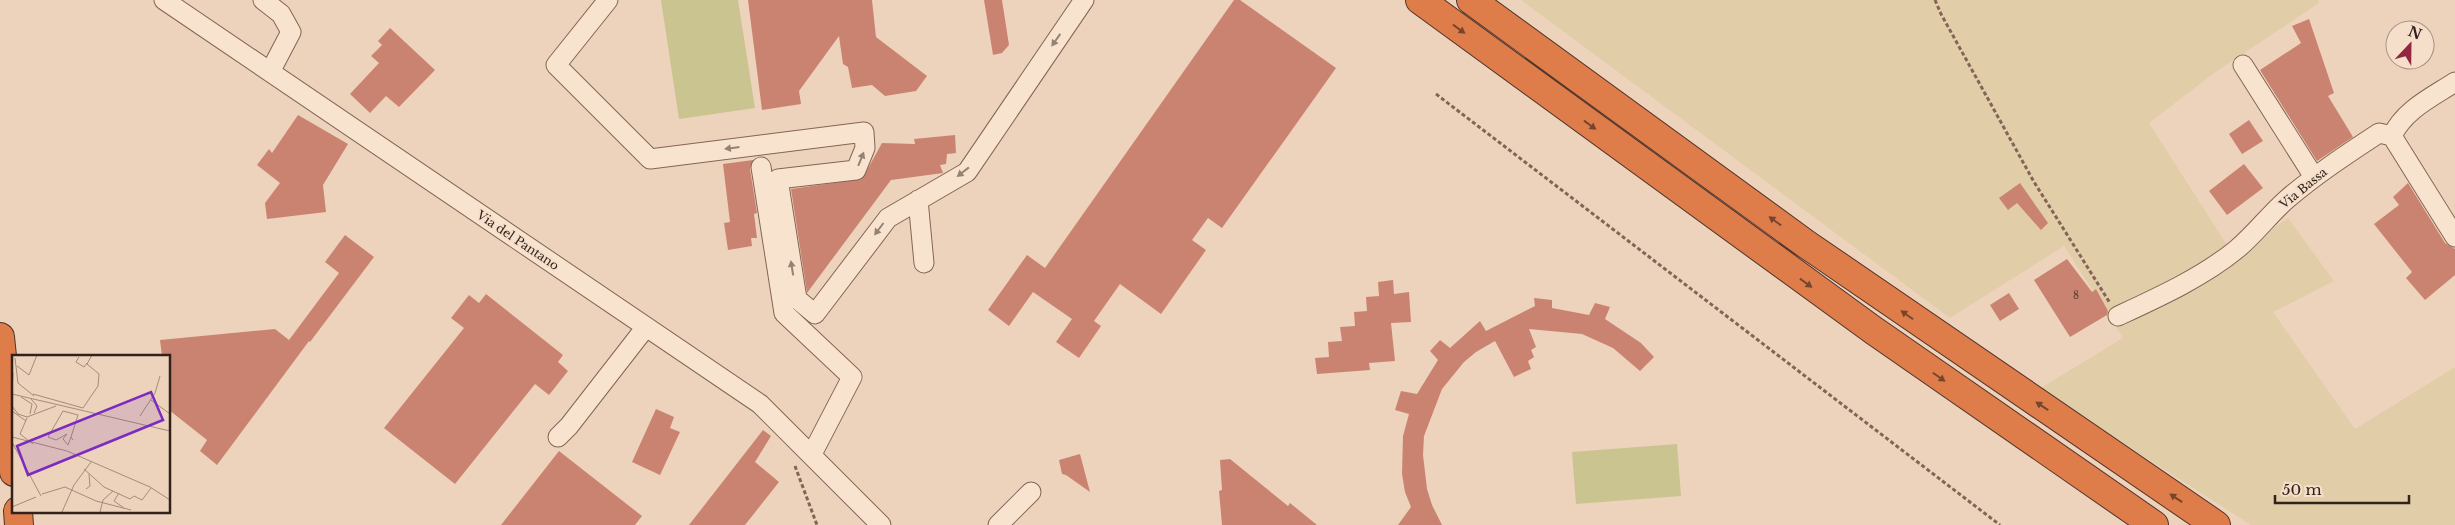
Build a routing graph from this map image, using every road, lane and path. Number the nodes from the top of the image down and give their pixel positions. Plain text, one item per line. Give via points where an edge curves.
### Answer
1 (164, 0) edge
2 (263, 0) edge
3 (608, 0) edge
4 (1084, 0) edge
5 (1420, 0) edge
6 (1472, 0) edge
7 (1936, 0) edge
8 (2244, 65) dead end
9 (270, 72) junction
10 (2455, 82) edge
11 (1436, 94) dead end
12 (2392, 136) junction
13 (761, 166) dead end
14 (2314, 177) junction
15 (918, 200) junction
16 (2455, 237) edge
17 (924, 263) dead end
18 (2118, 316) joint
19 (646, 327) junction
20 (0, 337) edge
21 (558, 437) dead end
22 (12, 453) edge
23 (812, 454) junction
24 (794, 462) dead end
25 (1031, 492) dead end
26 (18, 512) edge
27 (19, 525) edge
28 (817, 525) edge
29 (881, 525) edge
30 (998, 525) edge
31 (2000, 525) edge
32 (2154, 525) edge
33 (2216, 525) edge

1 - 9 street, Via del Pantano
2 - 9 street via 281,14 291,32
15 -> 3 street via 888,218 815,314 796,300 778,179 856,170 865,148 864,132 650,158 556,65
4 -> 15 street via 967,172
5 -> 32 highway via 1873,330
33 -> 6 highway via 1860,282
7 - 18 path via 2034,182
8 - 14 street
9 - 19 street, Via del Pantano
10 - 12 street via 2407,114
11 - 31 path
12 - 14 street, Via Bassa via 2379,133
12 - 16 street
13 - 23 street via 784,313 852,377
14 - 18 street, Via Bassa via 2238,248 2159,297
15 - 17 street
19 - 21 street
19 - 23 street, Via del Pantano via 760,404
20 - 22 highway
23 - 29 street, Via del Pantano
24 - 28 path
25 - 30 street
26 - 27 highway

